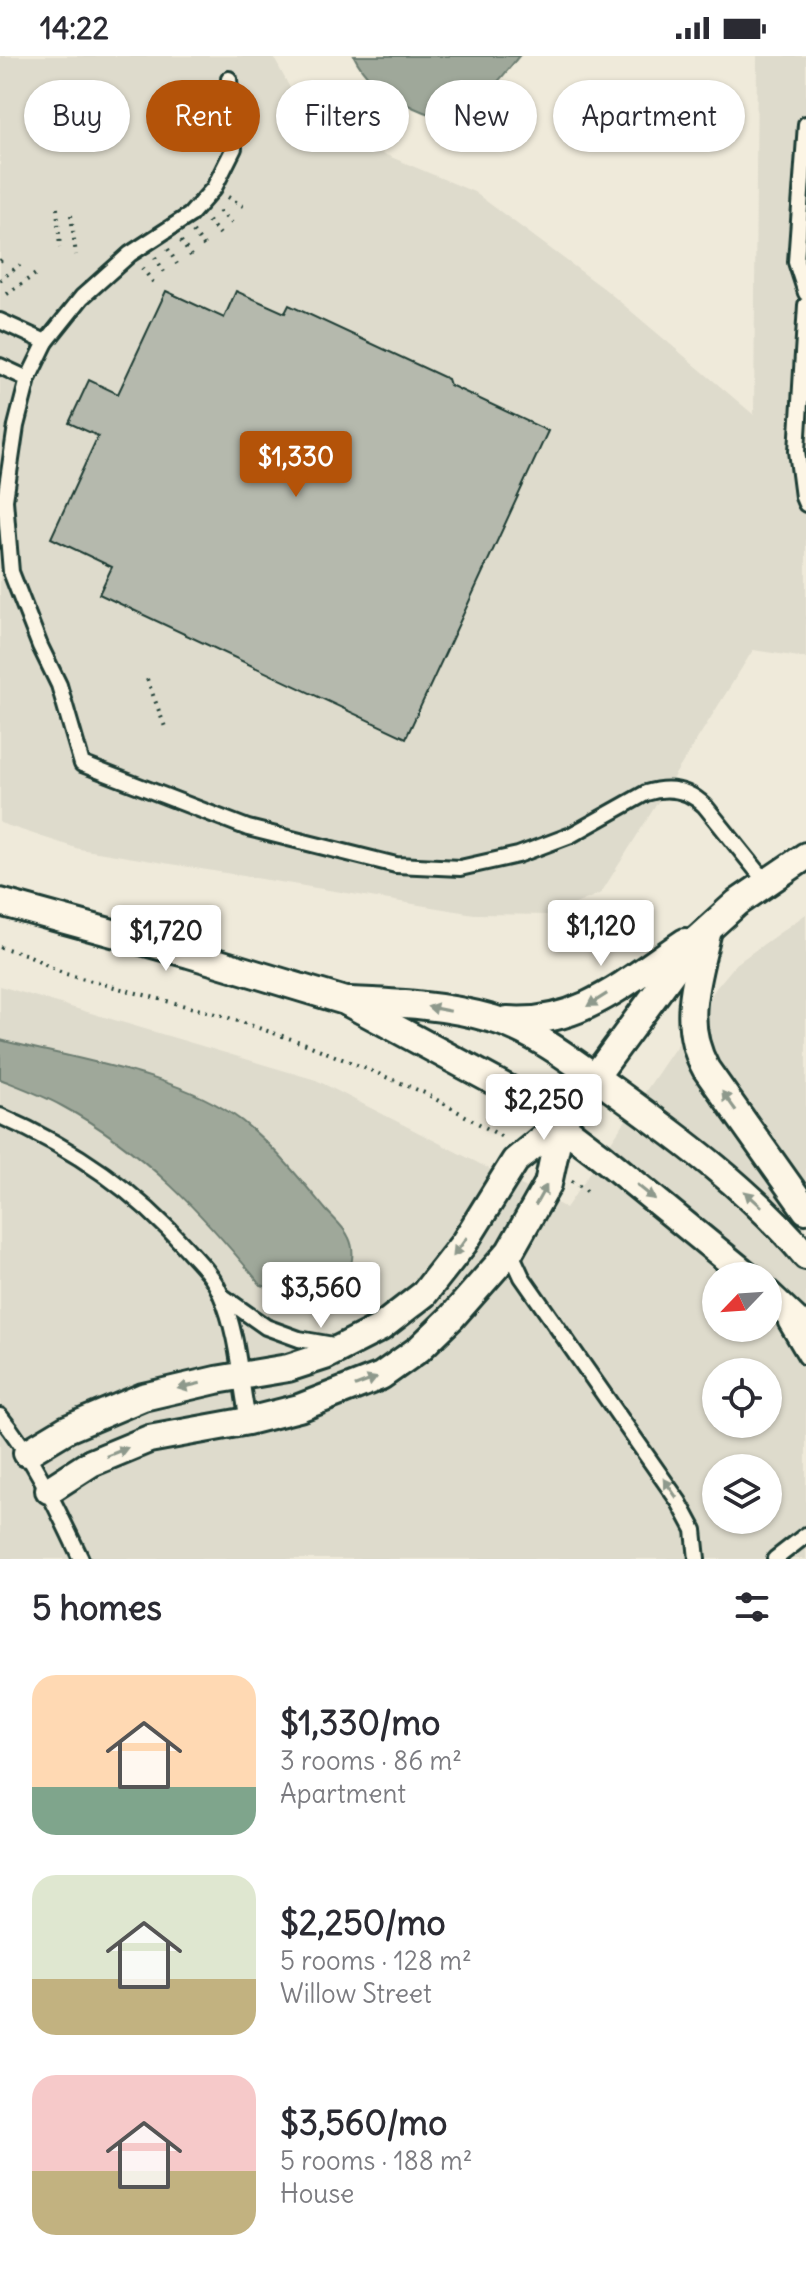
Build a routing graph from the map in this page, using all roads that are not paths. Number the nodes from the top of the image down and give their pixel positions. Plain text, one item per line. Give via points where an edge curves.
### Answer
1 (229, 79) dead end
2 (806, 124) edge
3 (806, 293) edge
4 (806, 305) edge
5 (0, 321) edge
6 (46, 342) junction
7 (0, 366) edge
8 (28, 379) junction
9 (806, 504) edge
10 (806, 856) edge
11 (766, 882) junction
12 (0, 902) edge
13 (708, 926) junction
14 (345, 1001) junction
15 (493, 1019) junction
16 (595, 1077) junction
17 (0, 1116) edge
18 (561, 1123) junction
19 (806, 1210) edge
20 (510, 1251) junction
21 (806, 1256) edge
22 (731, 1262) edge
23 (222, 1296) junction
24 (782, 1307) edge
25 (782, 1316) edge
26 (806, 1330) edge
27 (343, 1347) junction
28 (806, 1357) edge
29 (239, 1376) junction
30 (0, 1416) edge
31 (248, 1421) junction
32 (27, 1453) junction
33 (49, 1490) junction
34 (806, 1535) edge
35 (81, 1559) edge
36 (697, 1559) edge
37 (775, 1559) edge

1 - 6 lane via 234,148 214,188 190,215 104,275
2 - 3 lane via 796,262
4 - 9 lane via 797,451
5 - 6 lane
6 - 8 lane
7 - 8 lane
8 - 11 lane via 5,500 11,572 59,685 82,764 248,828 422,867 460,868 518,855 571,835 646,793 677,790 705,806
10 - 11 street
11 - 13 street
12 - 14 street
13 -> 15 street via 582,1009 537,1021
13 - 16 street
19 -> 13 street via 695,1046 692,1008
15 -> 14 street via 407,1003
14 - 18 street via 525,1098
15 - 16 street via 547,1045
16 - 18 street
21 -> 16 street via 739,1186
17 - 23 lane via 43,1134 114,1180 168,1226
20 -> 18 street via 548,1184
18 -> 22 street
18 -> 27 street via 515,1161 464,1243 424,1294 380,1328
31 -> 20 street via 299,1408 381,1376 419,1349
36 -> 20 lane via 694,1530 679,1502 522,1277
23 - 27 lane via 266,1327
23 - 29 lane
24 - 26 street
25 - 28 lane
27 - 29 street via 288,1368
29 - 31 lane
29 -> 32 street via 143,1397 67,1429
30 - 32 lane
33 -> 31 street via 91,1463 149,1439
32 - 33 lane
33 - 35 lane
34 - 37 lane

